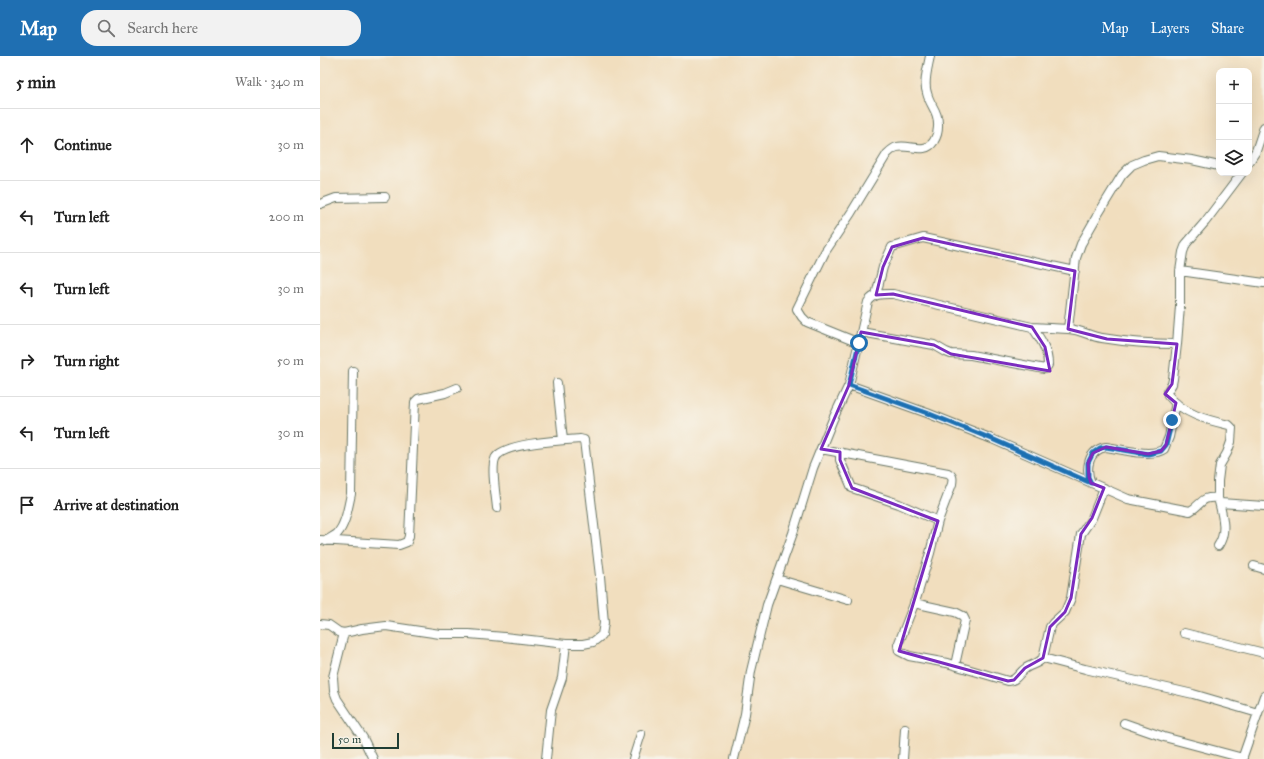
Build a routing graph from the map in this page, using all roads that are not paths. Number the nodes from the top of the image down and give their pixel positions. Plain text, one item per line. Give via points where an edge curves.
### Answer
1 (930, 56) edge
2 (1263, 132) edge
3 (1252, 157) edge
4 (1216, 165) edge
5 (1240, 176) edge
6 (385, 197) dead end
7 (320, 204) edge
8 (1075, 271) junction
9 (1180, 271) junction
10 (1264, 283) edge
11 (876, 295) junction
12 (1032, 327) junction
13 (1068, 329) junction
14 (861, 332) junction
15 (859, 343) junction
16 (1177, 344) junction
17 (353, 371) dead end
18 (557, 383) dead end
19 (849, 385) junction
20 (457, 388) dead end
21 (1176, 403) junction
22 (563, 440) junction
23 (821, 449) junction
24 (840, 452) junction
25 (1091, 483) junction
26 (1104, 488) junction
27 (1219, 501) junction
28 (1264, 506) edge
29 (497, 508) dead end
30 (938, 521) junction
31 (323, 541) edge
32 (1218, 546) dead end
33 (1254, 566) dead end
34 (1264, 569) edge
35 (776, 580) junction
36 (848, 600) dead end
37 (914, 603) junction
38 (320, 624) edge
39 (344, 633) junction
40 (1184, 633) dead end
41 (566, 644) junction
42 (1264, 653) edge
43 (1043, 658) junction
44 (955, 665) junction
45 (1264, 696) edge
46 (1258, 713) junction
47 (1124, 723) dead end
48 (905, 729) dead end
49 (641, 734) dead end
50 (372, 759) edge
51 (546, 759) edge
52 (633, 759) edge
53 (734, 759) edge
54 (903, 759) edge
55 (1242, 759) edge

1 - 15 street via 925,87 939,120 938,135 931,146 922,149 898,147 886,154 852,213 825,252 797,309 808,322
2 - 3 street
4 - 8 street via 1158,156 1132,165 1122,175 1081,244
5 - 9 street via 1186,244
6 - 7 street via 336,198
8 - 11 street via 923,238 892,248 882,267
8 - 13 street
9 - 10 street
9 - 16 street
11 - 12 street via 893,294
11 - 14 street via 868,302
12 - 13 street
12 - 14 street via 1045,347 1048,365 1044,369 971,355 951,354 934,345
13 - 16 street via 1107,339
14 - 15 street
15 - 19 street
16 - 21 street via 1172,384 1167,392
17 - 31 street via 350,494 342,526 336,534
18 - 22 street
19 - 23 street
19 - 25 street via 992,439
20 - 31 street via 415,402 407,542 399,545
21 - 25 street via 1164,449 1148,454 1100,448 1093,453 1088,463 1088,477
21 - 27 street via 1202,419 1229,425 1232,428 1229,447 1220,465
22 - 29 street via 513,447 499,452 494,464
22 - 41 street via 580,439 585,442 604,623 602,635 593,642
23 - 24 street
23 - 35 street
24 - 30 street via 840,460 852,488
24 - 30 street via 951,475 952,484
25 - 26 street
26 - 27 street via 1128,499 1190,511 1205,498
26 - 43 street via 1092,518 1080,534 1071,598 1065,612 1050,627
27 - 28 street
27 - 32 street via 1224,535
30 - 37 street
33 - 34 street
35 - 36 street
35 - 53 street via 756,648 745,714
37 - 44 street via 963,616 965,620
37 - 44 street via 898,645 899,651 908,656
38 - 39 street
39 - 41 street via 386,626 440,634 497,636
39 - 50 street via 333,677 334,691 337,700 363,738
40 - 42 street
41 - 51 street via 562,678 551,710
43 - 44 street via 1040,662 1025,668 1011,681
43 - 46 street via 1193,694
45 - 46 street
46 - 55 street
47 - 55 street
48 - 54 street
49 - 52 street

